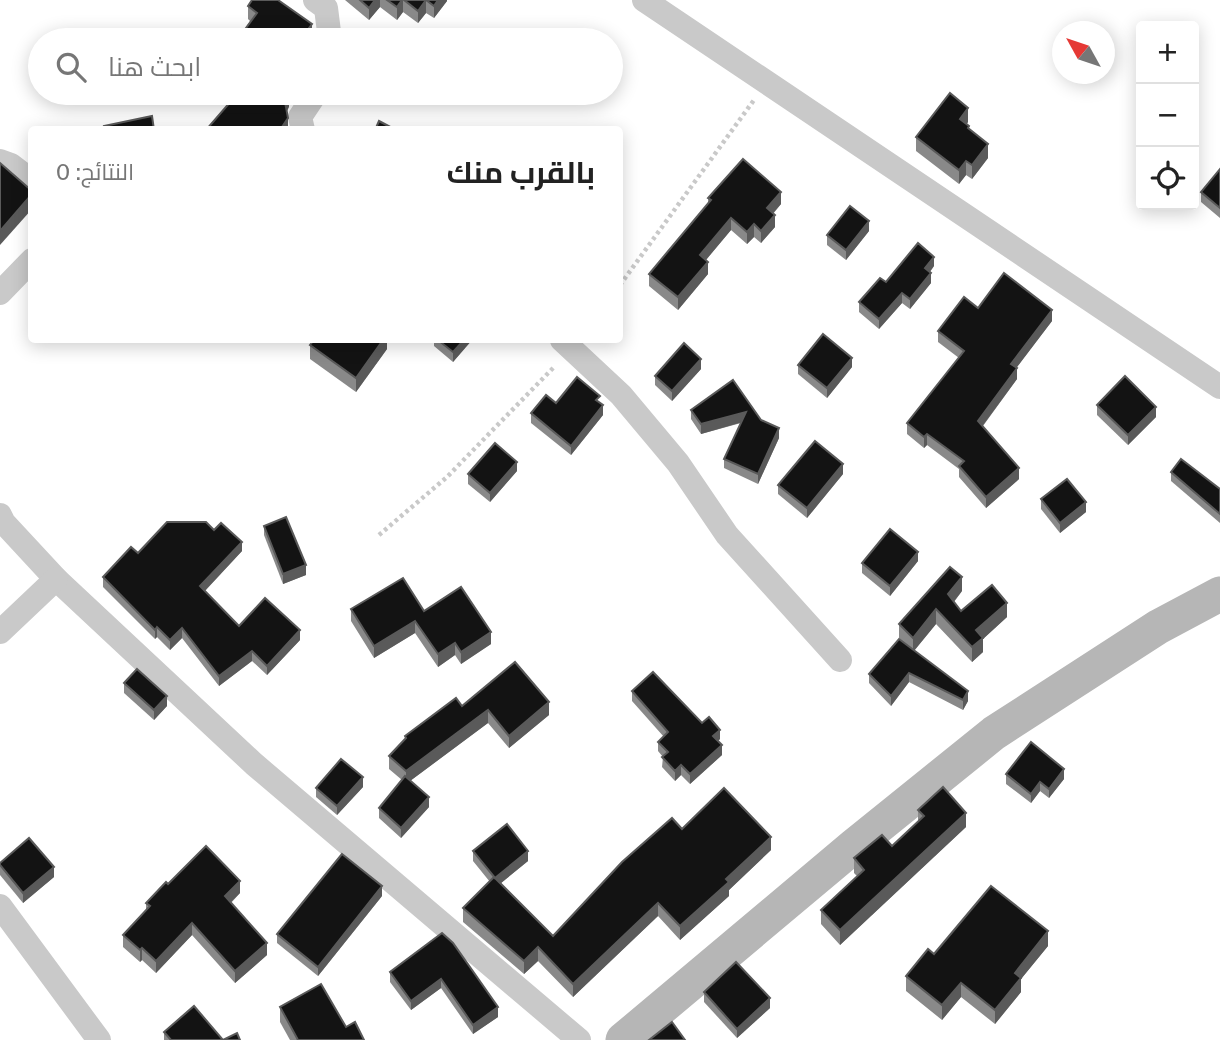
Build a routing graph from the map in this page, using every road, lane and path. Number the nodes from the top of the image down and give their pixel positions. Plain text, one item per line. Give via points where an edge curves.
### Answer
1 (315, 0) edge
2 (644, 0) edge
3 (328, 28) edge
4 (767, 83) junction
5 (308, 105) edge
6 (302, 126) edge
7 (0, 161) edge
8 (28, 178) edge
9 (28, 264) edge
10 (623, 281) edge
11 (0, 293) edge
12 (568, 344) edge
13 (1220, 387) edge
14 (0, 515) edge
15 (379, 535) dead end
16 (56, 579) junction
17 (1220, 594) edge
18 (0, 632) edge
19 (840, 660) dead end
20 (0, 906) edge
21 (99, 1040) edge
22 (579, 1040) edge
23 (623, 1040) edge

1 - 3 street via 326,8
2 - 4 street
4 - 10 path
4 - 13 street
5 - 6 street via 300,117
7 - 8 street
9 - 11 street
12 - 15 path via 447,477
12 - 19 street via 621,395 678,463 727,535
14 - 16 street
16 - 18 street
16 - 22 street via 254,764
17 - 23 main road via 1158,627 994,733
20 - 21 street

